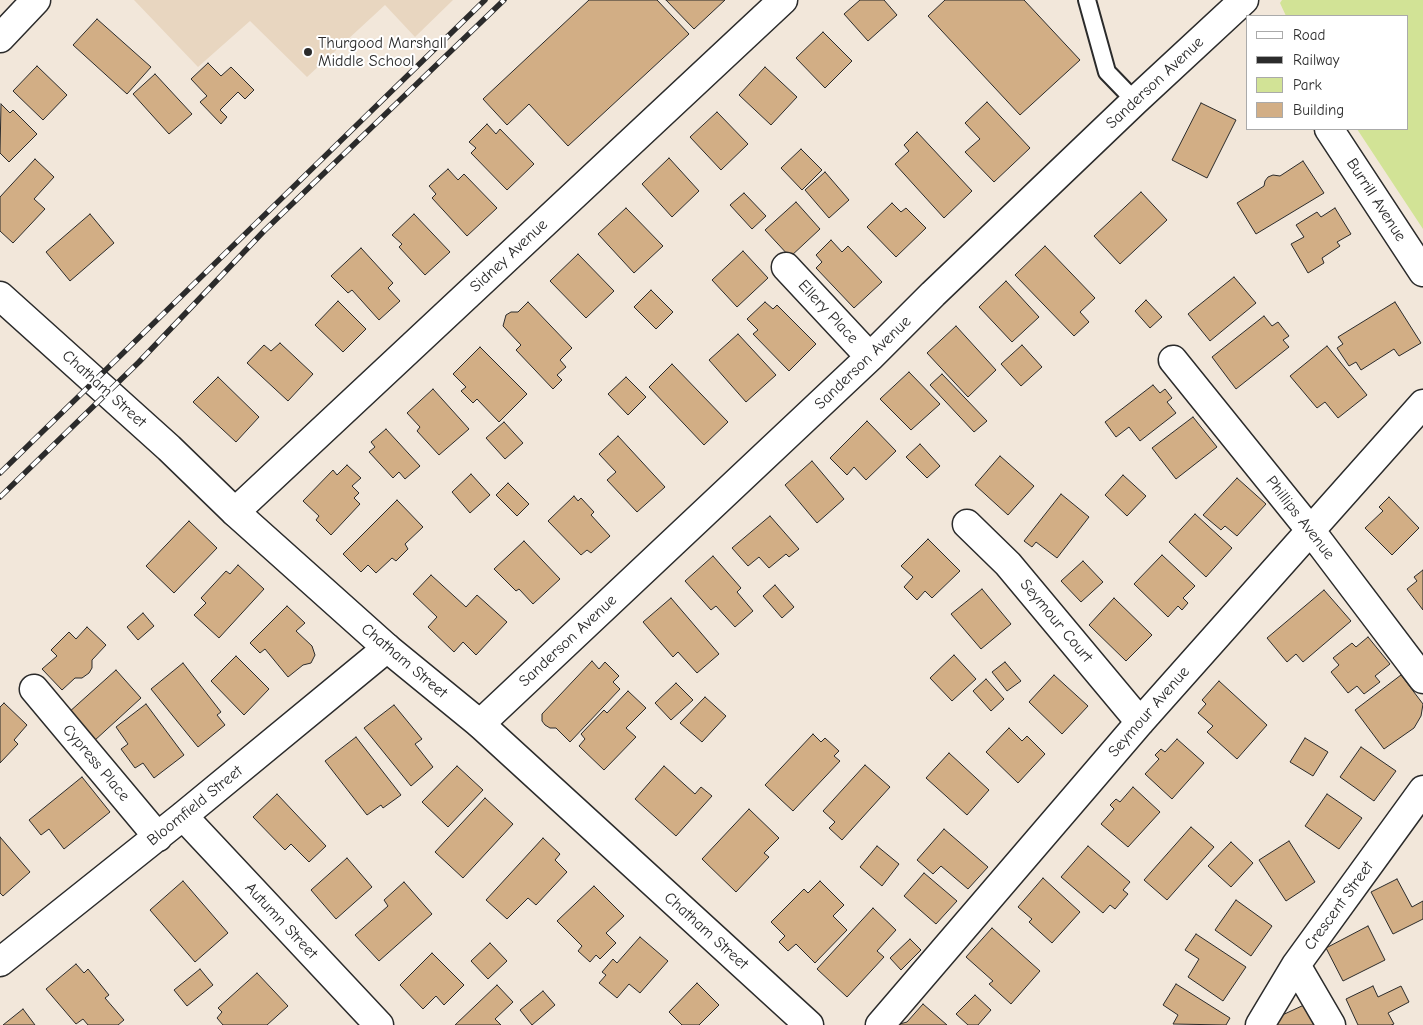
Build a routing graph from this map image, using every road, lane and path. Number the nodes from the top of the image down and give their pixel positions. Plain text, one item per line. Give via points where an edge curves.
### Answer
1 (36, 0) edge
2 (783, 0) edge
3 (1087, 0) edge
4 (1244, 0) edge
5 (1254, 15) edge
6 (0, 38) edge
7 (1135, 101) junction
8 (1330, 130) edge
9 (786, 268) dead end
10 (1423, 272) edge
11 (0, 296) edge
12 (870, 357) junction
13 (1173, 360) dead end
14 (1423, 404) edge
15 (235, 512) junction
16 (967, 524) dead end
17 (1311, 531) junction
18 (387, 648) junction
19 (1423, 679) edge
20 (34, 689) dead end
21 (1140, 722) junction
22 (480, 724) junction
23 (1423, 790) edge
24 (183, 816) junction
25 (158, 837) junction
26 (0, 962) edge
27 (1296, 965) junction
28 (379, 1025) edge
29 (809, 1025) edge
30 (880, 1025) edge
31 (1260, 1025) edge
32 (1331, 1025) edge

1 - 6 street
2 - 15 street, Sidney Avenue
3 - 7 lane via 1107,72
4 - 5 street
4 - 7 street, Sanderson Avenue
7 - 12 street, Sanderson Avenue
8 - 10 street, Burrill Avenue
9 - 12 street, Ellery Place
11 - 15 street, Chatham Street
12 - 22 street, Sanderson Avenue
13 - 17 street, Phillips Avenue
14 - 17 street, Seymour Avenue
15 - 18 street, Chatham Street
16 - 21 street, Seymour Court via 1008,564
17 - 19 street, Phillips Avenue
17 - 21 street, Seymour Avenue
18 - 22 street, Chatham Street
18 - 24 street, Bloomfield Street
20 - 25 street, Cypress Place
21 - 30 street, Seymour Avenue
22 - 29 street, Chatham Street
23 - 27 street, Crescent Street
24 - 25 street, Bloomfield Street
24 - 28 street, Autumn Street
25 - 26 street, Bloomfield Street
27 - 31 street, Crescent Street
27 - 32 street

